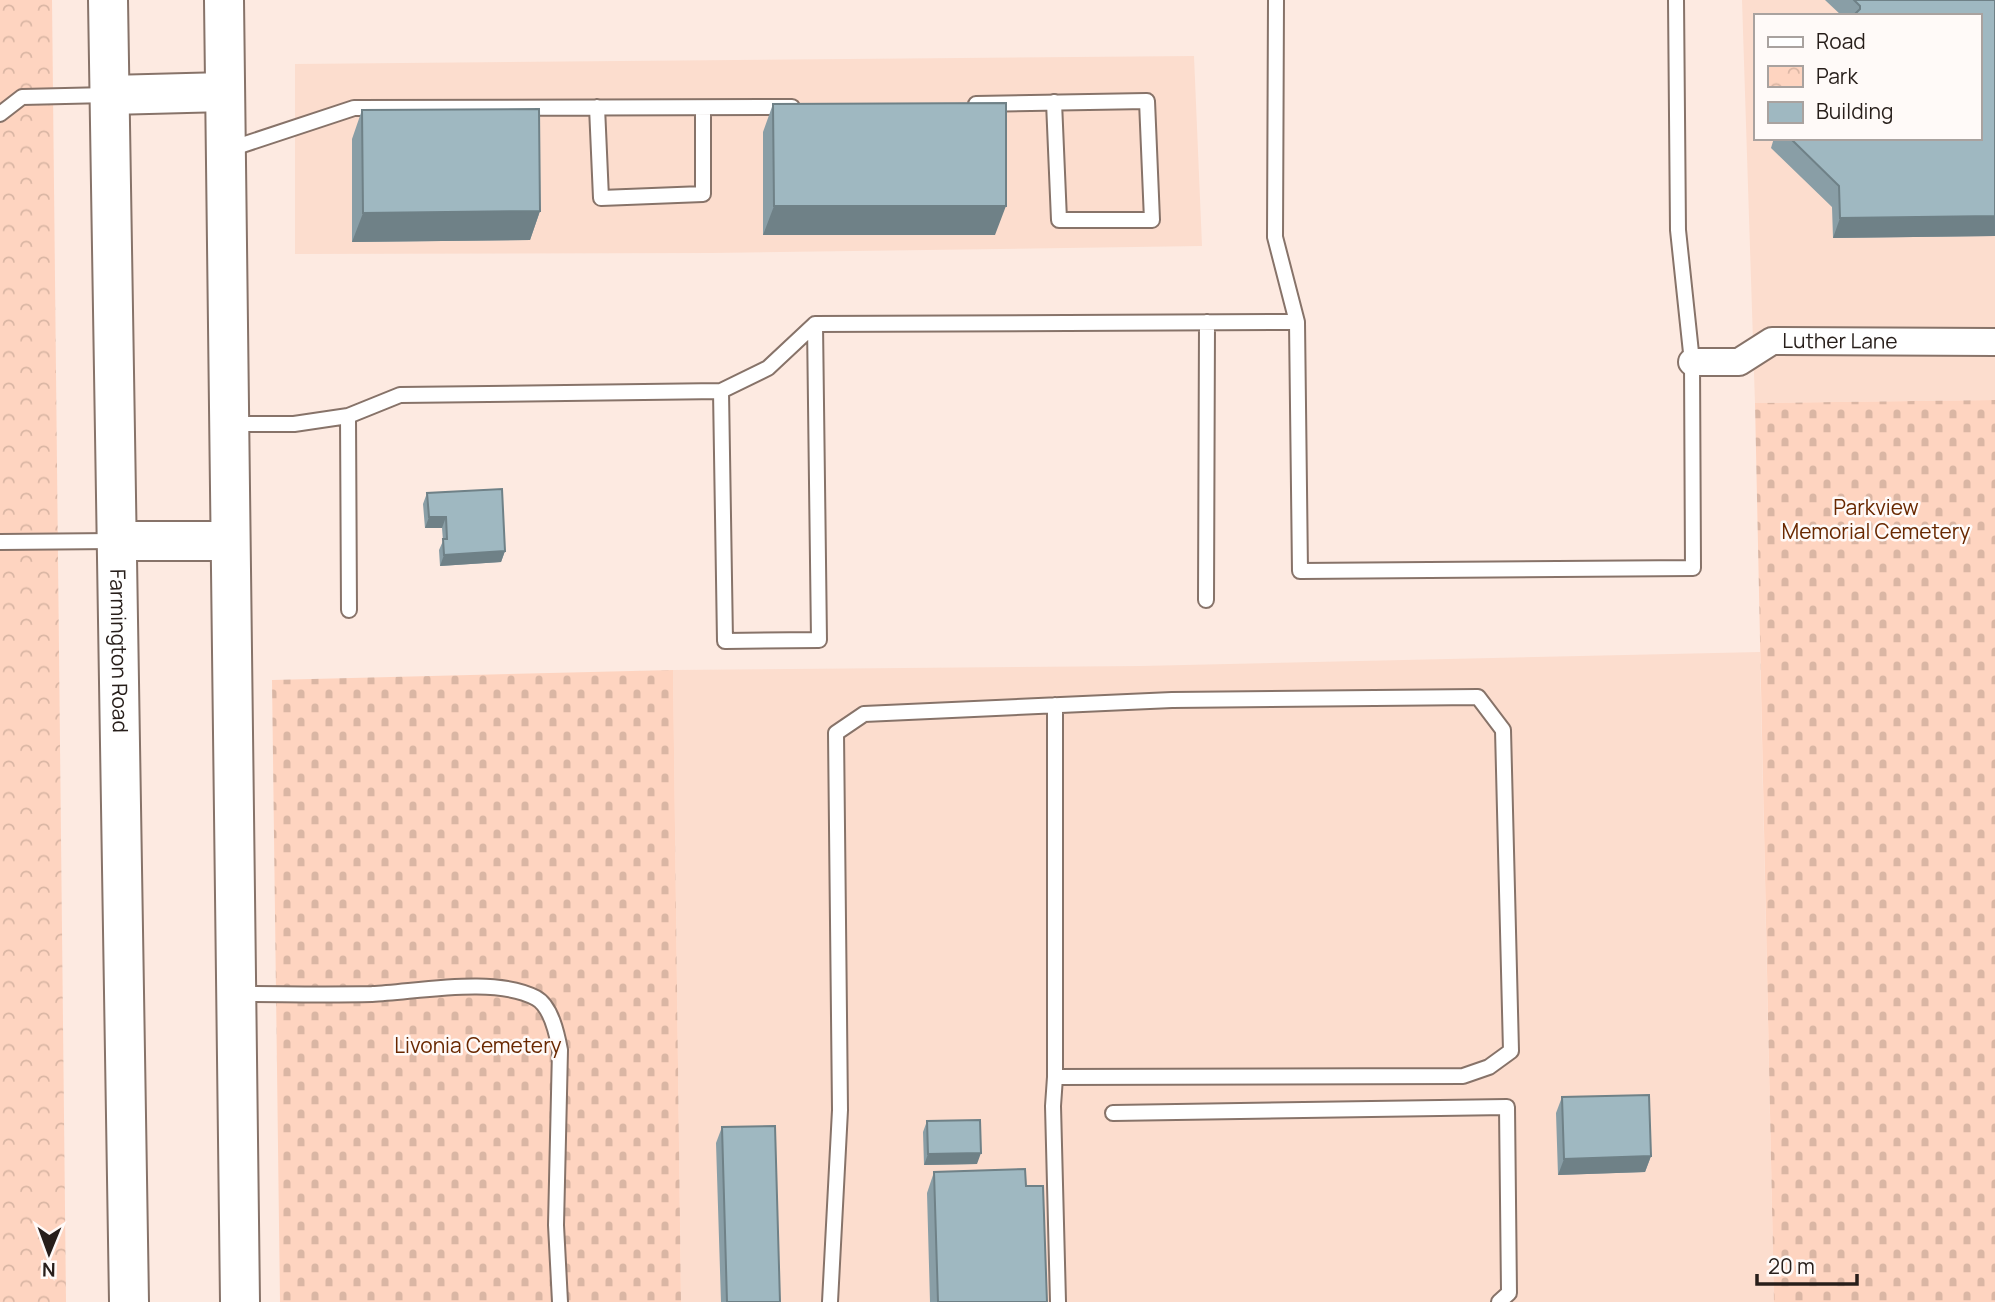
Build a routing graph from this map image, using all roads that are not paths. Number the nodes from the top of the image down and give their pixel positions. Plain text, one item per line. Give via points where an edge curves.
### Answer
1 (108, 0) edge
2 (224, 0) edge
3 (1276, 0) edge
4 (1676, 0) edge
5 (225, 92) junction
6 (110, 95) junction
7 (1054, 102) junction
8 (958, 104) edge
9 (809, 106) edge
10 (597, 107) junction
11 (703, 108) junction
12 (0, 114) edge
13 (226, 150) junction
14 (1297, 321) junction
15 (1208, 322) junction
16 (815, 324) junction
17 (1995, 342) edge
18 (1692, 362) junction
19 (721, 391) junction
20 (348, 416) junction
21 (228, 424) junction
22 (118, 541) junction
23 (230, 541) junction
24 (0, 542) edge
25 (1206, 600) dead end
26 (349, 610) dead end
27 (1055, 705) junction
28 (236, 995) junction
29 (1055, 1077) junction
30 (1113, 1113) dead end
31 (1510, 1299) edge
32 (129, 1302) edge
33 (240, 1302) edge
34 (560, 1302) edge
35 (830, 1302) edge
36 (1058, 1302) edge

1 - 6 main road, Farmington Road
2 - 5 main road
3 - 14 lane via 1275,237
4 - 18 lane via 1678,230
5 - 6 main road
5 - 13 main road
6 - 12 lane via 22,97
6 - 22 main road, Farmington Road
7 - 7 lane via 1147,101 1152,220 1059,220
7 - 8 lane
9 - 11 lane
10 - 11 lane
10 - 11 lane via 601,198 703,194
10 - 13 lane via 354,108
13 - 21 main road
14 - 15 lane
14 - 18 lane via 1300,571 1693,568
15 - 16 lane
15 - 25 lane
16 - 19 lane via 768,368
16 - 19 lane via 819,640 725,641
17 - 18 street, Luther Lane via 1772,341 1739,362
19 - 20 lane via 400,395
20 - 21 lane via 294,424
20 - 26 lane
21 - 23 main road
22 - 23 main road
22 - 24 lane
22 - 32 main road, Farmington Road
23 - 28 main road
27 - 29 lane
27 - 29 lane via 1478,697 1503,730 1511,1051 1489,1067 1463,1076
27 - 35 lane via 864,714 836,733 840,1110
28 - 33 main road
28 - 34 lane via 468,986 512,990 538,999 554,1024 560,1050 556,1225
29 - 36 lane
30 - 31 lane via 1507,1107

